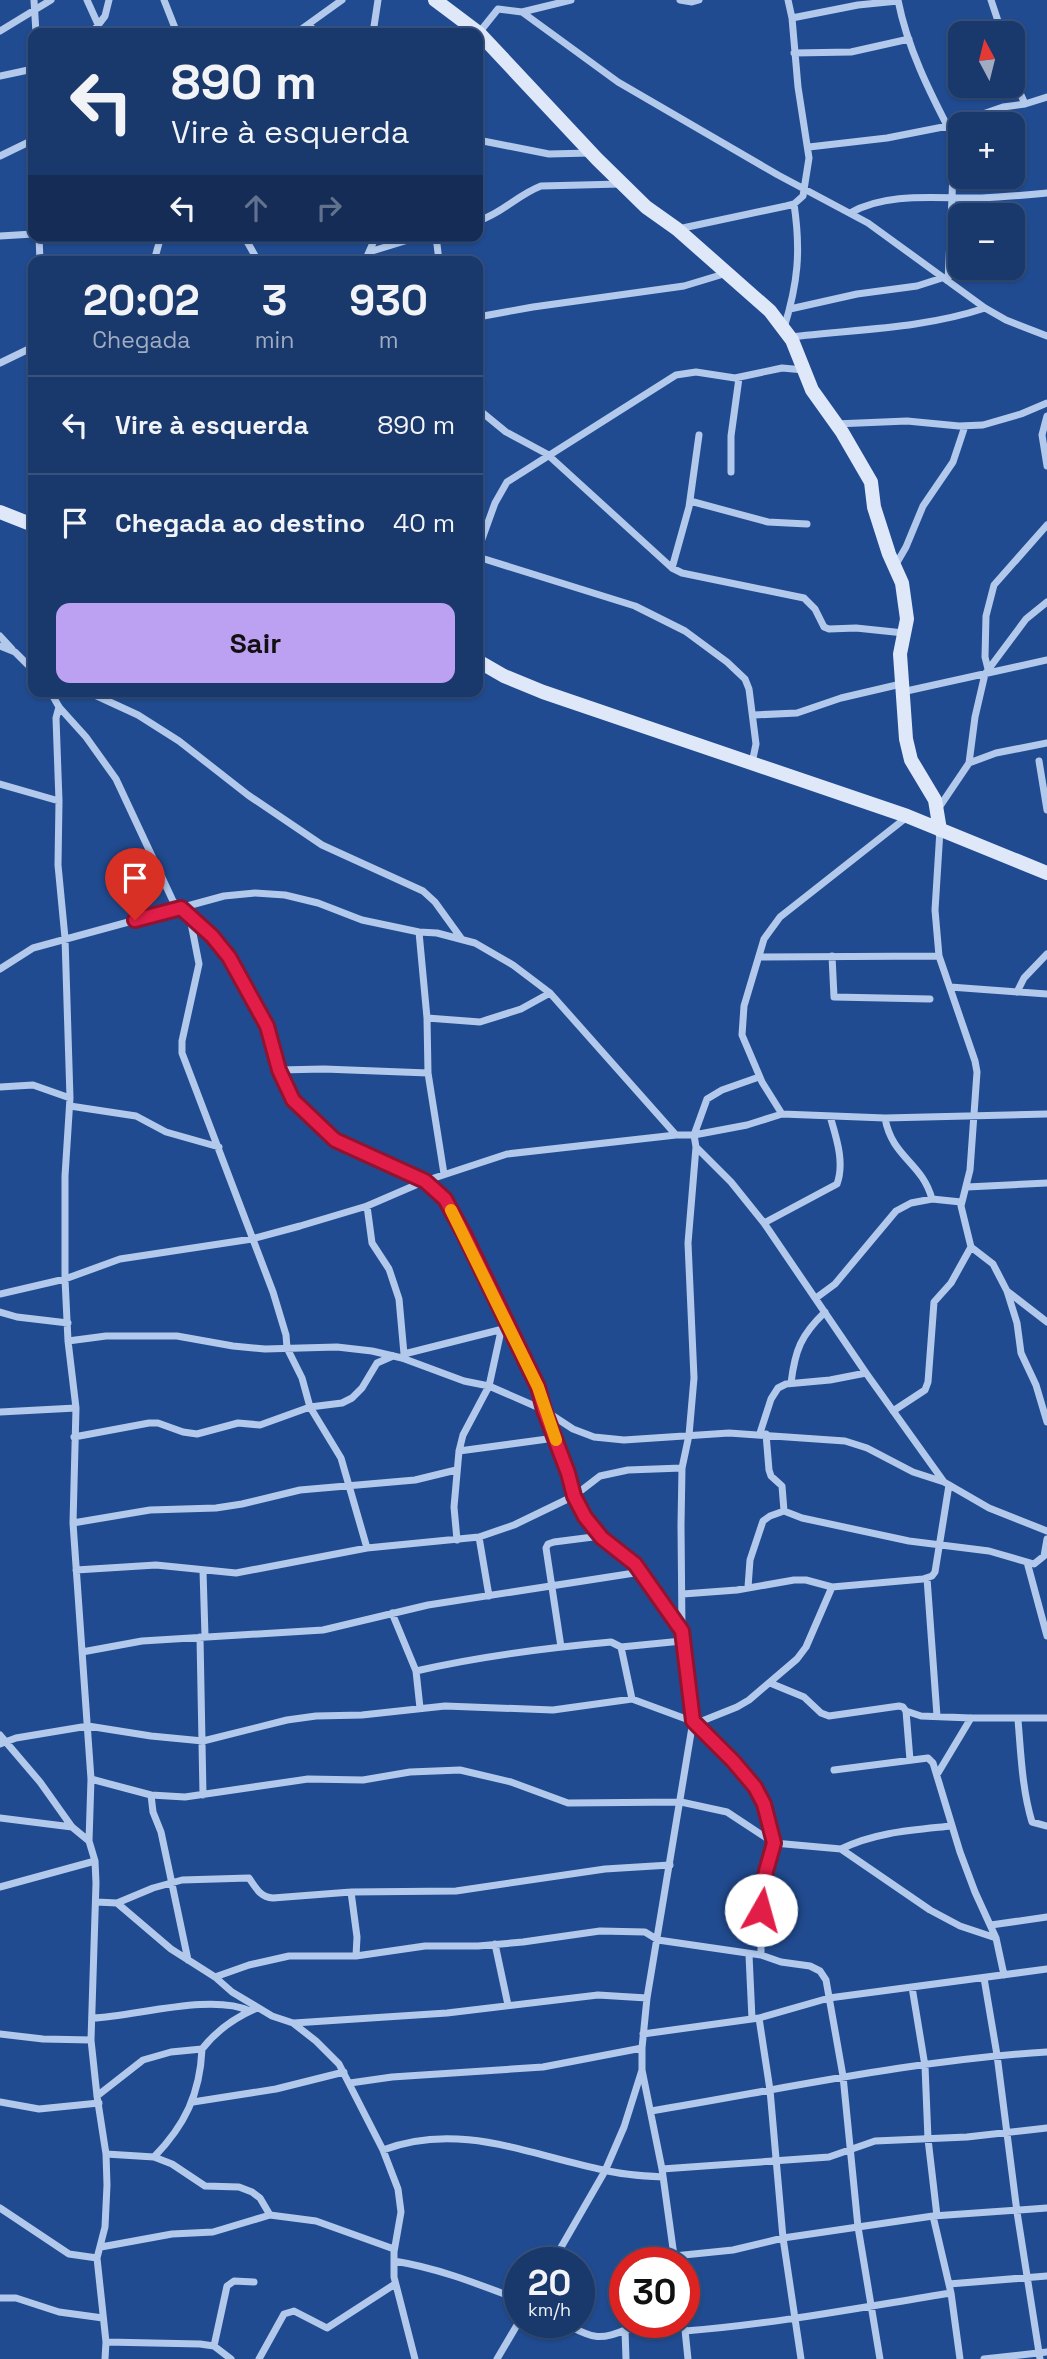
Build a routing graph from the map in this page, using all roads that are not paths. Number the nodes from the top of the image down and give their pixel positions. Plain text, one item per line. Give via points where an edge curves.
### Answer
1 (51, 0) edge
2 (87, 0) edge
3 (109, 0) edge
4 (164, 0) edge
5 (342, 0) edge
6 (378, 0) edge
7 (435, 0) edge
8 (503, 0) edge
9 (571, 0) edge
10 (680, 0) edge
11 (699, 0) edge
12 (788, 0) edge
13 (991, 0) edge
14 (898, 1) edge
15 (34, 4) edge
16 (498, 9) junction
17 (522, 12) junction
18 (792, 18) junction
19 (998, 21) edge
20 (99, 23) junction
21 (310, 23) junction
22 (36, 28) edge
23 (96, 28) edge
24 (100, 28) edge
25 (175, 28) edge
26 (303, 28) edge
27 (312, 28) edge
28 (374, 28) edge
29 (469, 28) edge
30 (483, 28) edge
31 (0, 31) edge
32 (909, 39) junction
33 (483, 40) edge
34 (794, 53) junction
35 (28, 68) edge
36 (0, 76) edge
37 (1047, 96) edge
38 (1022, 98) edge
39 (1025, 104) junction
40 (989, 112) edge
41 (948, 126) joint
42 (483, 141) edge
43 (28, 142) edge
44 (809, 147) junction
45 (591, 153) junction
46 (0, 156) edge
47 (624, 184) junction
48 (804, 188) junction
49 (952, 189) edge
50 (1047, 193) edge
51 (952, 198) junction
52 (793, 204) junction
53 (850, 213) junction
54 (483, 219) edge
55 (677, 229) junction
56 (28, 234) edge
57 (0, 236) edge
58 (373, 242) edge
59 (402, 242) edge
60 (369, 252) junction
61 (367, 256) edge
62 (727, 273) junction
63 (945, 280) junction
64 (985, 308) junction
65 (790, 309) junction
66 (483, 316) edge
67 (787, 333) junction
68 (1047, 335) edge
69 (28, 349) edge
70 (0, 363) edge
71 (804, 370) junction
72 (739, 378) junction
73 (1047, 403) edge
74 (483, 413) edge
75 (1047, 416) edge
76 (835, 424) junction
77 (965, 426) junction
78 (699, 435) dead end
79 (547, 454) junction
80 (1047, 466) edge
81 (731, 472) dead end
82 (690, 501) junction
83 (0, 512) edge
84 (28, 523) edge
85 (807, 524) dead end
86 (1047, 525) edge
87 (483, 537) edge
88 (483, 559) edge
89 (672, 568) junction
90 (894, 569) junction
91 (1047, 602) edge
92 (905, 634) junction
93 (0, 636) edge
94 (0, 646) edge
95 (15, 652) junction
96 (1047, 660) edge
97 (28, 664) edge
98 (483, 665) edge
99 (987, 671) junction
100 (901, 688) junction
101 (53, 697) edge
102 (99, 697) edge
103 (59, 707) junction
104 (754, 715) junction
105 (1047, 743) edge
106 (1039, 761) dead end
107 (969, 763) junction
108 (752, 764) junction
109 (0, 784) edge
110 (59, 802) junction
111 (937, 809) junction
112 (1047, 810) edge
113 (907, 816) junction
114 (940, 830) junction
115 (1047, 873) edge
116 (181, 908) junction
117 (446, 916) junction
118 (190, 917) junction
119 (419, 932) junction
120 (437, 933) junction
121 (65, 938) junction
122 (462, 939) junction
123 (1047, 954) edge
124 (832, 956) junction
125 (939, 956) junction
126 (758, 957) junction
127 (0, 969) edge
128 (950, 987) junction
129 (1017, 992) junction
130 (550, 993) junction
131 (1047, 994) edge
132 (929, 999) dead end
133 (427, 1018) junction
134 (279, 1070) junction
135 (428, 1073) junction
136 (759, 1077) junction
137 (0, 1087) edge
138 (70, 1102) junction
139 (782, 1114) junction
140 (1047, 1114) edge
141 (830, 1116) junction
142 (975, 1117) junction
143 (885, 1118) junction
144 (676, 1135) junction
145 (694, 1135) junction
146 (219, 1147) junction
147 (696, 1147) junction
148 (444, 1174) junction
149 (425, 1181) junction
150 (1047, 1183) edge
151 (967, 1187) junction
152 (932, 1199) junction
153 (961, 1202) junction
154 (367, 1206) junction
155 (764, 1223) junction
156 (252, 1238) junction
157 (971, 1247) junction
158 (65, 1279) junction
159 (1007, 1291) junction
160 (0, 1294) edge
161 (816, 1298) junction
162 (0, 1312) edge
163 (825, 1312) junction
164 (1047, 1322) edge
165 (68, 1323) junction
166 (504, 1328) junction
167 (68, 1341) junction
168 (287, 1348) junction
169 (393, 1356) junction
170 (403, 1356) junction
171 (866, 1373) junction
172 (791, 1383) junction
173 (489, 1386) junction
174 (310, 1407) junction
175 (76, 1409) junction
176 (544, 1410) junction
177 (893, 1411) junction
178 (0, 1412) edge
179 (1047, 1422) edge
180 (763, 1434) junction
181 (689, 1435) junction
182 (74, 1437) junction
183 (555, 1438) junction
184 (459, 1451) junction
185 (682, 1468) junction
186 (456, 1470) junction
187 (349, 1484) junction
188 (947, 1484) junction
189 (574, 1496) junction
190 (784, 1511) junction
191 (73, 1523) junction
192 (1047, 1531) edge
193 (601, 1536) junction
194 (479, 1537) junction
195 (1047, 1539) edge
196 (457, 1540) junction
197 (939, 1546) junction
198 (367, 1548) junction
199 (1027, 1562) junction
200 (76, 1570) junction
201 (203, 1571) junction
202 (641, 1572) junction
203 (927, 1578) junction
204 (553, 1586) junction
205 (748, 1587) junction
206 (832, 1587) junction
207 (682, 1594) junction
208 (489, 1596) junction
209 (392, 1613) junction
210 (682, 1631) junction
211 (1047, 1636) edge
212 (202, 1637) junction
213 (682, 1641) junction
214 (561, 1647) junction
215 (621, 1647) junction
216 (82, 1652) junction
217 (416, 1671) junction
218 (769, 1683) junction
219 (632, 1699) junction
220 (420, 1708) junction
221 (906, 1711) junction
222 (937, 1716) junction
223 (971, 1718) junction
224 (1047, 1718) edge
225 (1018, 1720) junction
226 (695, 1722) junction
227 (88, 1726) junction
228 (2, 1740) edge
229 (203, 1741) junction
230 (910, 1760) junction
231 (834, 1770) dead end
232 (938, 1773) junction
233 (90, 1779) junction
234 (151, 1795) junction
235 (203, 1795) junction
236 (681, 1802) junction
237 (0, 1818) edge
238 (951, 1826) junction
239 (1047, 1826) edge
240 (72, 1827) junction
241 (89, 1840) junction
242 (774, 1843) junction
243 (841, 1849) junction
244 (95, 1861) junction
245 (670, 1865) junction
246 (171, 1882) junction
247 (0, 1887) edge
248 (351, 1892) junction
249 (96, 1902) junction
250 (117, 1903) junction
251 (1047, 1917) edge
252 (991, 1925) junction
253 (996, 1938) junction
254 (658, 1940) junction
255 (495, 1944) junction
256 (748, 1955) junction
257 (761, 1955) junction
258 (356, 1956) junction
259 (188, 1960) junction
260 (1047, 1969) edge
261 (1004, 1975) junction
262 (215, 1977) junction
263 (984, 1978) junction
264 (912, 1987) junction
265 (647, 1998) junction
266 (829, 1998) junction
267 (508, 2005) junction
268 (253, 2009) junction
269 (93, 2018) junction
270 (755, 2018) junction
271 (293, 2023) junction
272 (0, 2034) edge
273 (643, 2034) junction
274 (91, 2040) junction
275 (642, 2048) junction
276 (202, 2049) junction
277 (1047, 2052) edge
278 (998, 2055) junction
279 (925, 2066) junction
280 (642, 2070) junction
281 (344, 2072) junction
282 (843, 2076) junction
283 (350, 2083) junction
284 (770, 2090) junction
285 (98, 2099) junction
286 (0, 2102) edge
287 (193, 2102) junction
288 (651, 2111) junction
289 (1047, 2128) edge
290 (1009, 2132) junction
291 (928, 2139) junction
292 (383, 2150) junction
293 (850, 2150) junction
294 (106, 2154) junction
295 (154, 2157) junction
296 (775, 2160) junction
297 (606, 2171) junction
298 (662, 2173) junction
299 (0, 2207) edge
300 (1047, 2208) edge
301 (1017, 2211) junction
302 (270, 2215) junction
303 (935, 2216) junction
304 (858, 2227) junction
305 (783, 2238) junction
306 (101, 2247) junction
307 (561, 2247) edge
308 (672, 2247) edge
309 (394, 2249) junction
310 (700, 2255) edge
311 (97, 2258) junction
312 (394, 2261) junction
313 (1047, 2277) edge
314 (1028, 2278) junction
315 (254, 2282) dead end
316 (395, 2284) junction
317 (949, 2284) junction
318 (951, 2293) junction
319 (504, 2294) edge
320 (0, 2298) edge
321 (870, 2306) junction
322 (103, 2318) junction
323 (795, 2320) junction
324 (700, 2325) edge
325 (509, 2338) edge
326 (625, 2338) edge
327 (685, 2338) edge
328 (106, 2342) junction
329 (214, 2346) junction
330 (1042, 2355) edge
331 (105, 2359) edge
332 (231, 2359) edge
333 (259, 2359) edge
334 (415, 2359) edge
335 (497, 2359) edge
336 (626, 2359) edge
337 (688, 2359) edge
338 (801, 2359) edge
339 (880, 2359) edge
340 (960, 2359) edge
341 (985, 2359) edge

1 - 15 street
2 - 20 street
3 - 20 street
4 - 25 street
5 - 21 street
6 - 28 street
7 - 29 street
8 - 16 street
9 - 17 street
10 - 11 street
12 - 18 street
13 - 19 street
14 - 18 street
14 - 32 street
15 - 22 street
15 - 31 street
16 - 17 street
16 - 30 street
17 - 48 street via 618,82
18 - 34 street
20 - 23 street
20 - 24 street
21 - 26 street
21 - 27 street
32 - 34 street via 851,52
32 - 41 street
33 - 45 street
34 - 44 street
35 - 36 street
37 - 39 street
38 - 39 street
39 - 40 street
41 - 44 street
42 - 45 street via 549,154
43 - 46 street
44 - 48 street
45 - 47 street
47 - 54 street via 541,186
47 - 55 street
48 - 52 street via 803,196
48 - 53 street
49 - 51 street
50 - 51 street
51 - 53 street via 881,201
51 - 63 street
52 - 55 street
52 - 65 street via 798,250
53 - 63 street
55 - 62 street
56 - 57 street
58 - 60 street
59 - 60 street
60 - 61 street
62 - 66 street via 684,286
62 - 67 street via 770,311
63 - 64 street
63 - 65 street
64 - 67 street via 913,326
64 - 68 street
65 - 67 street
67 - 71 street
69 - 70 street
71 - 72 street via 782,368
71 - 76 street
72 - 79 street via 683,373
72 - 81 street
73 - 77 street via 984,425
74 - 79 street via 506,432
75 - 80 street via 1042,435
76 - 77 street via 907,421
76 - 90 street via 871,482
77 - 90 street via 953,462 923,506
78 - 82 street
79 - 87 street via 500,491
79 - 89 street
82 - 85 street via 768,522
82 - 89 street
83 - 84 street
86 - 99 street via 995,585 986,616
88 - 104 street via 635,606 685,631 745,679
89 - 92 street via 804,598 828,629
90 - 92 street via 906,599
91 - 99 street via 1026,619
92 - 100 street via 900,654
93 - 95 street
94 - 95 street
95 - 97 street
96 - 99 street
98 - 108 street via 543,692
99 - 100 street
99 - 107 street
100 - 104 street via 841,698 797,713
100 - 111 street via 911,760
101 - 103 street
102 - 117 street via 179,741 322,845 423,891
103 - 110 street
103 - 116 street via 116,779 169,894
104 - 108 street
105 - 107 street
106 - 112 street
107 - 111 street
108 - 113 street
109 - 110 street
110 - 121 street via 58,865
111 - 114 street
113 - 114 street
113 - 126 street via 780,917
114 - 115 street
114 - 125 street via 935,910
116 - 118 street
116 - 119 street via 224,895 285,895 318,902 362,920
116 - 121 street
117 - 120 street
117 - 122 street
118 - 134 street via 229,957 267,1026
118 - 146 street via 199,964 183,1054
119 - 120 street
119 - 133 street
120 - 122 street
121 - 127 street via 33,948
121 - 138 street
122 - 130 street via 513,965
123 - 129 street
124 - 125 street
124 - 126 street
124 - 132 street via 834,997
125 - 128 street
126 - 136 street via 741,1026
128 - 129 street
128 - 142 street via 975,1061
129 - 131 street
130 - 133 street via 521,1009 480,1022
130 - 144 street
133 - 135 street
134 - 135 street
134 - 149 street via 293,1100 335,1140
135 - 148 street
136 - 139 street
136 - 145 street via 707,1099
137 - 138 street via 33,1085
138 - 146 street via 136,1116 166,1132
138 - 158 street
139 - 141 street
139 - 145 street
140 - 142 street
141 - 143 street
141 - 155 street via 839,1150 837,1184
142 - 143 street
142 - 151 street
143 - 152 street via 894,1144 921,1174
144 - 145 street
144 - 148 street via 507,1154
145 - 147 street
146 - 156 street
147 - 155 street
147 - 181 street via 688,1243 694,1378
148 - 149 street
149 - 154 street
149 - 166 street via 445,1199 464,1234
150 - 151 street
151 - 153 street
152 - 153 street
152 - 161 street via 896,1211 835,1284
153 - 157 street
154 - 156 street
154 - 170 street via 372,1243 389,1269 399,1299
155 - 161 street
156 - 158 street via 120,1259
156 - 168 street via 273,1292
157 - 159 street via 993,1264
157 - 177 street via 934,1302 925,1391
158 - 160 street
158 - 165 street
159 - 164 street
159 - 179 street via 1021,1353
161 - 163 street
162 - 165 street
163 - 171 street
163 - 172 street via 801,1340
165 - 167 street
166 - 170 street
166 - 173 street
166 - 176 street via 538,1387
167 - 168 street via 177,1336 233,1346
167 - 175 street
168 - 169 street via 337,1347
168 - 174 street
169 - 170 street
169 - 174 street via 377,1363 352,1398
170 - 173 street via 444,1375
171 - 172 street
171 - 177 street
172 - 180 street via 778,1388 771,1399
173 - 176 street
173 - 184 street
174 - 182 street via 260,1425 238,1423 197,1434 149,1423
174 - 187 street via 335,1445
175 - 178 street
175 - 182 street
176 - 181 street via 594,1437 624,1440
176 - 183 street
177 - 188 street
180 - 181 street
180 - 188 street via 845,1441
180 - 190 street via 771,1476 782,1486
181 - 185 street
182 - 191 street
183 - 184 street
183 - 189 street
184 - 186 street
185 - 189 street via 600,1476
185 - 207 street
186 - 187 street via 394,1483
186 - 196 street
187 - 191 street via 216,1508 150,1510
187 - 198 street
188 - 192 street via 989,1508
188 - 197 street
189 - 193 street
189 - 194 street
190 - 197 street
190 - 205 street via 764,1521 750,1560
191 - 200 street
193 - 202 street
193 - 204 street via 548,1544
194 - 196 street
194 - 208 street
195 - 199 street via 1040,1562
196 - 198 street
197 - 199 street via 989,1551
197 - 203 street via 935,1572
198 - 201 street via 248,1572
199 - 211 street
200 - 201 street via 156,1565
200 - 216 street
201 - 212 street
202 - 204 street
202 - 210 street
203 - 206 street
203 - 222 street
204 - 208 street
204 - 214 street
205 - 206 street via 794,1580
205 - 207 street
206 - 218 street via 806,1647
207 - 210 street
208 - 209 street
209 - 212 street via 323,1630
209 - 217 street
210 - 213 street
212 - 216 street
212 - 229 street
213 - 215 street
213 - 226 street
214 - 215 street via 611,1642
214 - 217 street
215 - 219 street
216 - 227 street
217 - 220 street
218 - 221 street via 804,1697 830,1716 899,1706
218 - 226 street via 737,1707
219 - 220 street via 553,1710
219 - 226 street
220 - 229 street via 287,1720
221 - 222 street
221 - 230 street
222 - 223 street
223 - 225 street
223 - 232 street
224 - 225 street
225 - 239 street via 1032,1822
226 - 236 street
226 - 242 street via 755,1787
227 - 228 street
227 - 229 street
227 - 233 street
228 - 240 street
229 - 235 street
230 - 231 street
230 - 232 street via 928,1758
232 - 238 street
233 - 234 street
233 - 241 street
234 - 235 street
234 - 246 street
235 - 236 street via 308,1779 363,1780 445,1769 475,1772 568,1803
236 - 242 street via 727,1812
236 - 245 street
237 - 240 street
238 - 243 street via 884,1834
238 - 252 street
240 - 241 street
241 - 244 street
242 - 243 street
242 - 257 street via 762,1900
243 - 253 street via 930,1910
244 - 247 street
244 - 249 street
245 - 248 street via 605,1869 456,1891
245 - 254 street
246 - 248 street via 249,1878 258,1892 273,1898
246 - 250 street
246 - 259 street
248 - 258 street
249 - 250 street
249 - 269 street
250 - 259 street
251 - 252 street
252 - 253 street
253 - 261 street
254 - 255 street via 645,1932 600,1931
254 - 256 street
254 - 265 street
255 - 258 street via 425,1946
255 - 267 street
256 - 257 street
256 - 270 street
257 - 266 street via 820,1970
258 - 262 street via 289,1956
259 - 262 street
260 - 261 street
261 - 263 street
262 - 268 street
263 - 264 street
263 - 278 street
264 - 266 street
264 - 279 street
265 - 267 street via 598,1995
265 - 273 street
266 - 270 street
266 - 282 street
267 - 271 street
268 - 269 street via 213,2003
268 - 271 street
268 - 276 street
269 - 274 street
270 - 273 street
270 - 284 street
271 - 281 street
272 - 274 street
273 - 275 street
274 - 285 street
275 - 280 street
275 - 283 street via 575,2063
276 - 285 street via 144,2060
276 - 287 street
277 - 278 street
278 - 279 street
278 - 290 street
279 - 282 street
279 - 291 street
280 - 288 street
280 - 297 street
281 - 283 street
281 - 287 street
282 - 284 street
282 - 293 street
283 - 292 street
284 - 288 street
284 - 296 street
285 - 286 street via 39,2109
285 - 294 street
287 - 295 street
288 - 298 street
289 - 290 street
290 - 291 street
290 - 301 street
291 - 293 street via 875,2141
291 - 303 street
292 - 297 street via 430,2138 470,2138
292 - 309 street via 401,2200
293 - 296 street via 829,2157
293 - 304 street
294 - 295 street
294 - 306 street
295 - 302 street via 205,2186 251,2192
296 - 298 street
296 - 305 street
297 - 298 street
297 - 307 street
298 - 308 street
299 - 311 street via 69,2254
300 - 301 street
301 - 303 street
301 - 314 street
302 - 306 street via 213,2232
302 - 309 street via 316,2221
303 - 304 street
303 - 317 street
304 - 305 street
304 - 321 street
305 - 310 street
305 - 323 street
306 - 311 street
309 - 312 street
311 - 322 street
312 - 316 street
312 - 319 street via 463,2277
313 - 314 street
314 - 317 street
314 - 330 street
315 - 329 street via 233,2281 227,2286
316 - 333 street via 327,2328 293,2311 284,2314
316 - 334 street
317 - 318 street
318 - 321 street
318 - 340 street
320 - 322 street
321 - 323 street
321 - 339 street
322 - 328 street
323 - 324 street
323 - 338 street
325 - 335 street
326 - 336 street
327 - 337 street
328 - 329 street
328 - 331 street
329 - 332 street
330 - 341 street

